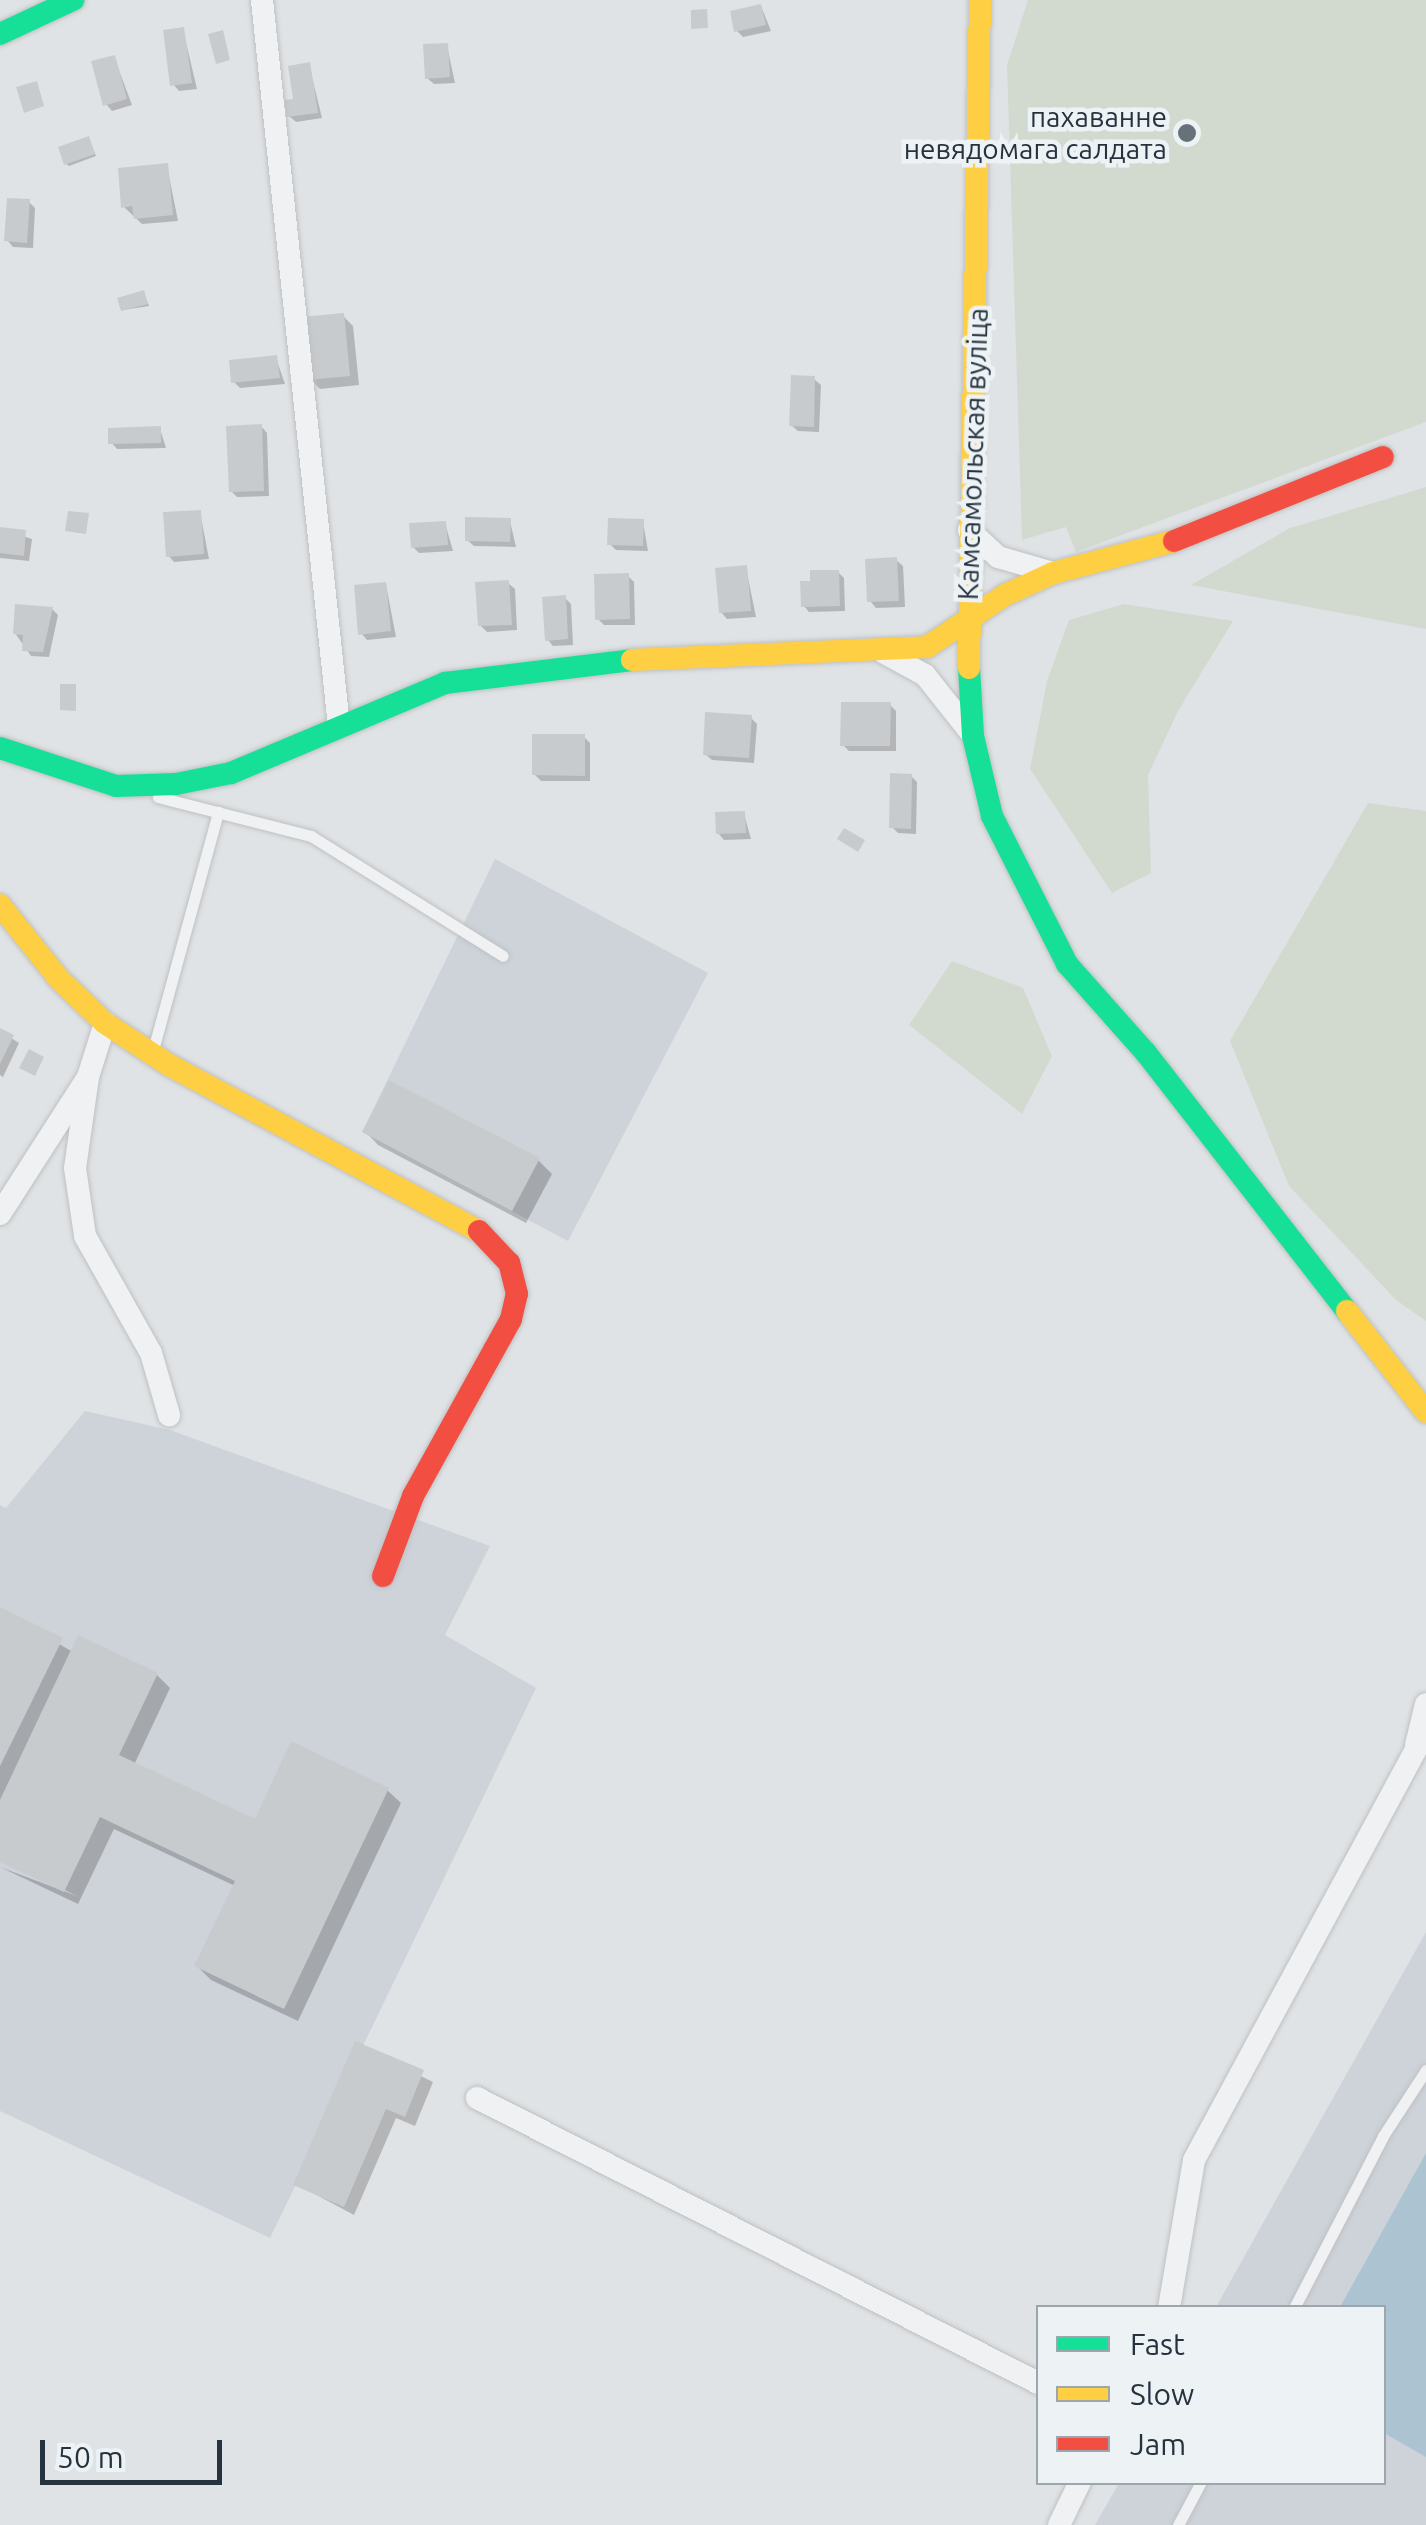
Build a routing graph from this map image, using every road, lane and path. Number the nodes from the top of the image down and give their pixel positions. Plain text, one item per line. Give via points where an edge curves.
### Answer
1 (73, 0) edge
2 (262, 0) edge
3 (980, 0) edge
4 (0, 34) edge
5 (1384, 458) dead end
6 (969, 530) junction
7 (1053, 572) junction
8 (967, 622) junction
9 (878, 650) junction
10 (339, 726) junction
11 (973, 736) junction
12 (0, 748) edge
13 (116, 786) junction
14 (218, 812) junction
15 (0, 905) edge
16 (503, 956) dead end
17 (104, 1023) junction
18 (152, 1054) junction
19 (88, 1077) junction
20 (0, 1214) edge
21 (1426, 1412) edge
22 (169, 1415) dead end
23 (384, 1576) dead end
24 (1426, 1704) edge
25 (1421, 1740) edge
26 (1426, 2070) edge
27 (477, 2098) dead end
28 (1170, 2305) edge
29 (1296, 2305) edge
30 (1036, 2382) edge
31 (1079, 2485) edge
32 (1199, 2485) edge
33 (1060, 2525) edge
34 (1178, 2525) edge

1 - 4 street
2 - 10 street
3 - 6 street, Камсамольская вуліца via 980,300
5 - 7 street via 1171,542
6 - 7 street via 1010,564
6 - 8 street, Камсамольская вуліца
7 - 8 street
8 - 9 street, Камсамольская вуліца via 927,647
8 - 11 street
9 - 10 street, Камсамольская вуліца via 587,662 445,682
9 - 11 street via 925,675
10 - 13 street, Камсамольская вуліца via 231,773
11 - 21 street via 992,816 1068,964 1146,1053
12 - 13 street, Камсамольская вуліца
13 - 14 lane
14 - 16 lane via 310,836
14 - 18 lane
15 - 17 street
17 - 18 street
17 - 19 street
18 - 23 street via 492,1238 510,1262 517,1294 511,1319 413,1496
19 - 20 street
19 - 22 street via 75,1168 85,1236 151,1353
24 - 25 street
25 - 28 street via 1194,2160
26 - 29 lane via 1383,2136
27 - 30 street
31 - 33 street
32 - 34 lane

